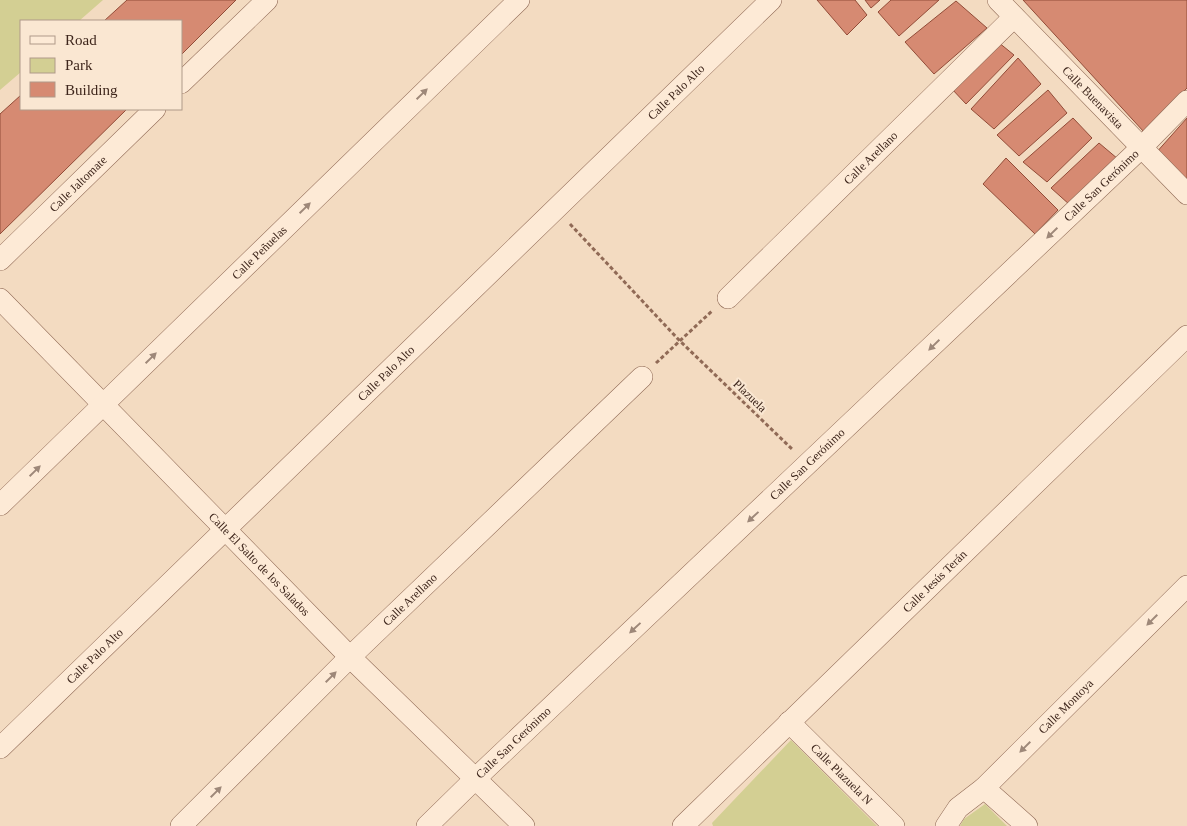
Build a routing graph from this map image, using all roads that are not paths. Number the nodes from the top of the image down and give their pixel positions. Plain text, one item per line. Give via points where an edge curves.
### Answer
1 (267, 0) edge
2 (519, 0) edge
3 (771, 0) edge
4 (998, 0) edge
5 (1014, 17) junction
6 (182, 82) edge
7 (1187, 101) edge
8 (154, 110) edge
9 (1142, 147) junction
10 (1187, 194) edge
11 (0, 260) edge
12 (728, 298) road end
13 (0, 299) edge
14 (1187, 336) edge
15 (642, 377) road end
16 (104, 404) junction
17 (0, 505) edge
18 (226, 530) junction
19 (1187, 586) edge
20 (350, 657) junction
21 (789, 722) junction
22 (0, 748) edge
23 (476, 778) junction
24 (984, 788) junction
25 (690, 823) edge
26 (182, 826) edge
27 (427, 826) edge
28 (524, 826) edge
29 (894, 826) edge
30 (946, 826) edge
31 (1027, 826) edge

1 - 6 street
16 -> 2 street, Calle Peñuelas
3 - 18 street, Calle Palo Alto
4 - 5 street, Calle Buenavista
5 - 9 street, Calle Buenavista
5 - 12 street, Calle Arellano
7 - 9 street, Calle San Gerónimo
8 - 11 street, Calle Jaltomate
9 - 10 street, Calle Buenavista
9 -> 23 street, Calle San Gerónimo
13 - 16 street, Calle El Salto de los Salados
14 - 21 street, Calle Jesús Terán
15 - 20 street, Calle Arellano
17 -> 16 street, Calle Peñuelas
16 - 18 street, Calle El Salto de los Salados
18 - 20 street, Calle El Salto de los Salados
18 - 22 street, Calle Palo Alto
19 -> 24 street, Calle Montoya
20 - 23 street, Calle El Salto de los Salados
26 -> 20 street, Calle Arellano
21 - 25 street, Calle Jesús Terán
21 - 29 street, Calle Plazuela N
23 - 27 street, Calle San Gerónimo
23 - 28 street, Calle El Salto de los Salados
24 - 30 street, Calle Montoya via 958,808
24 - 31 street

